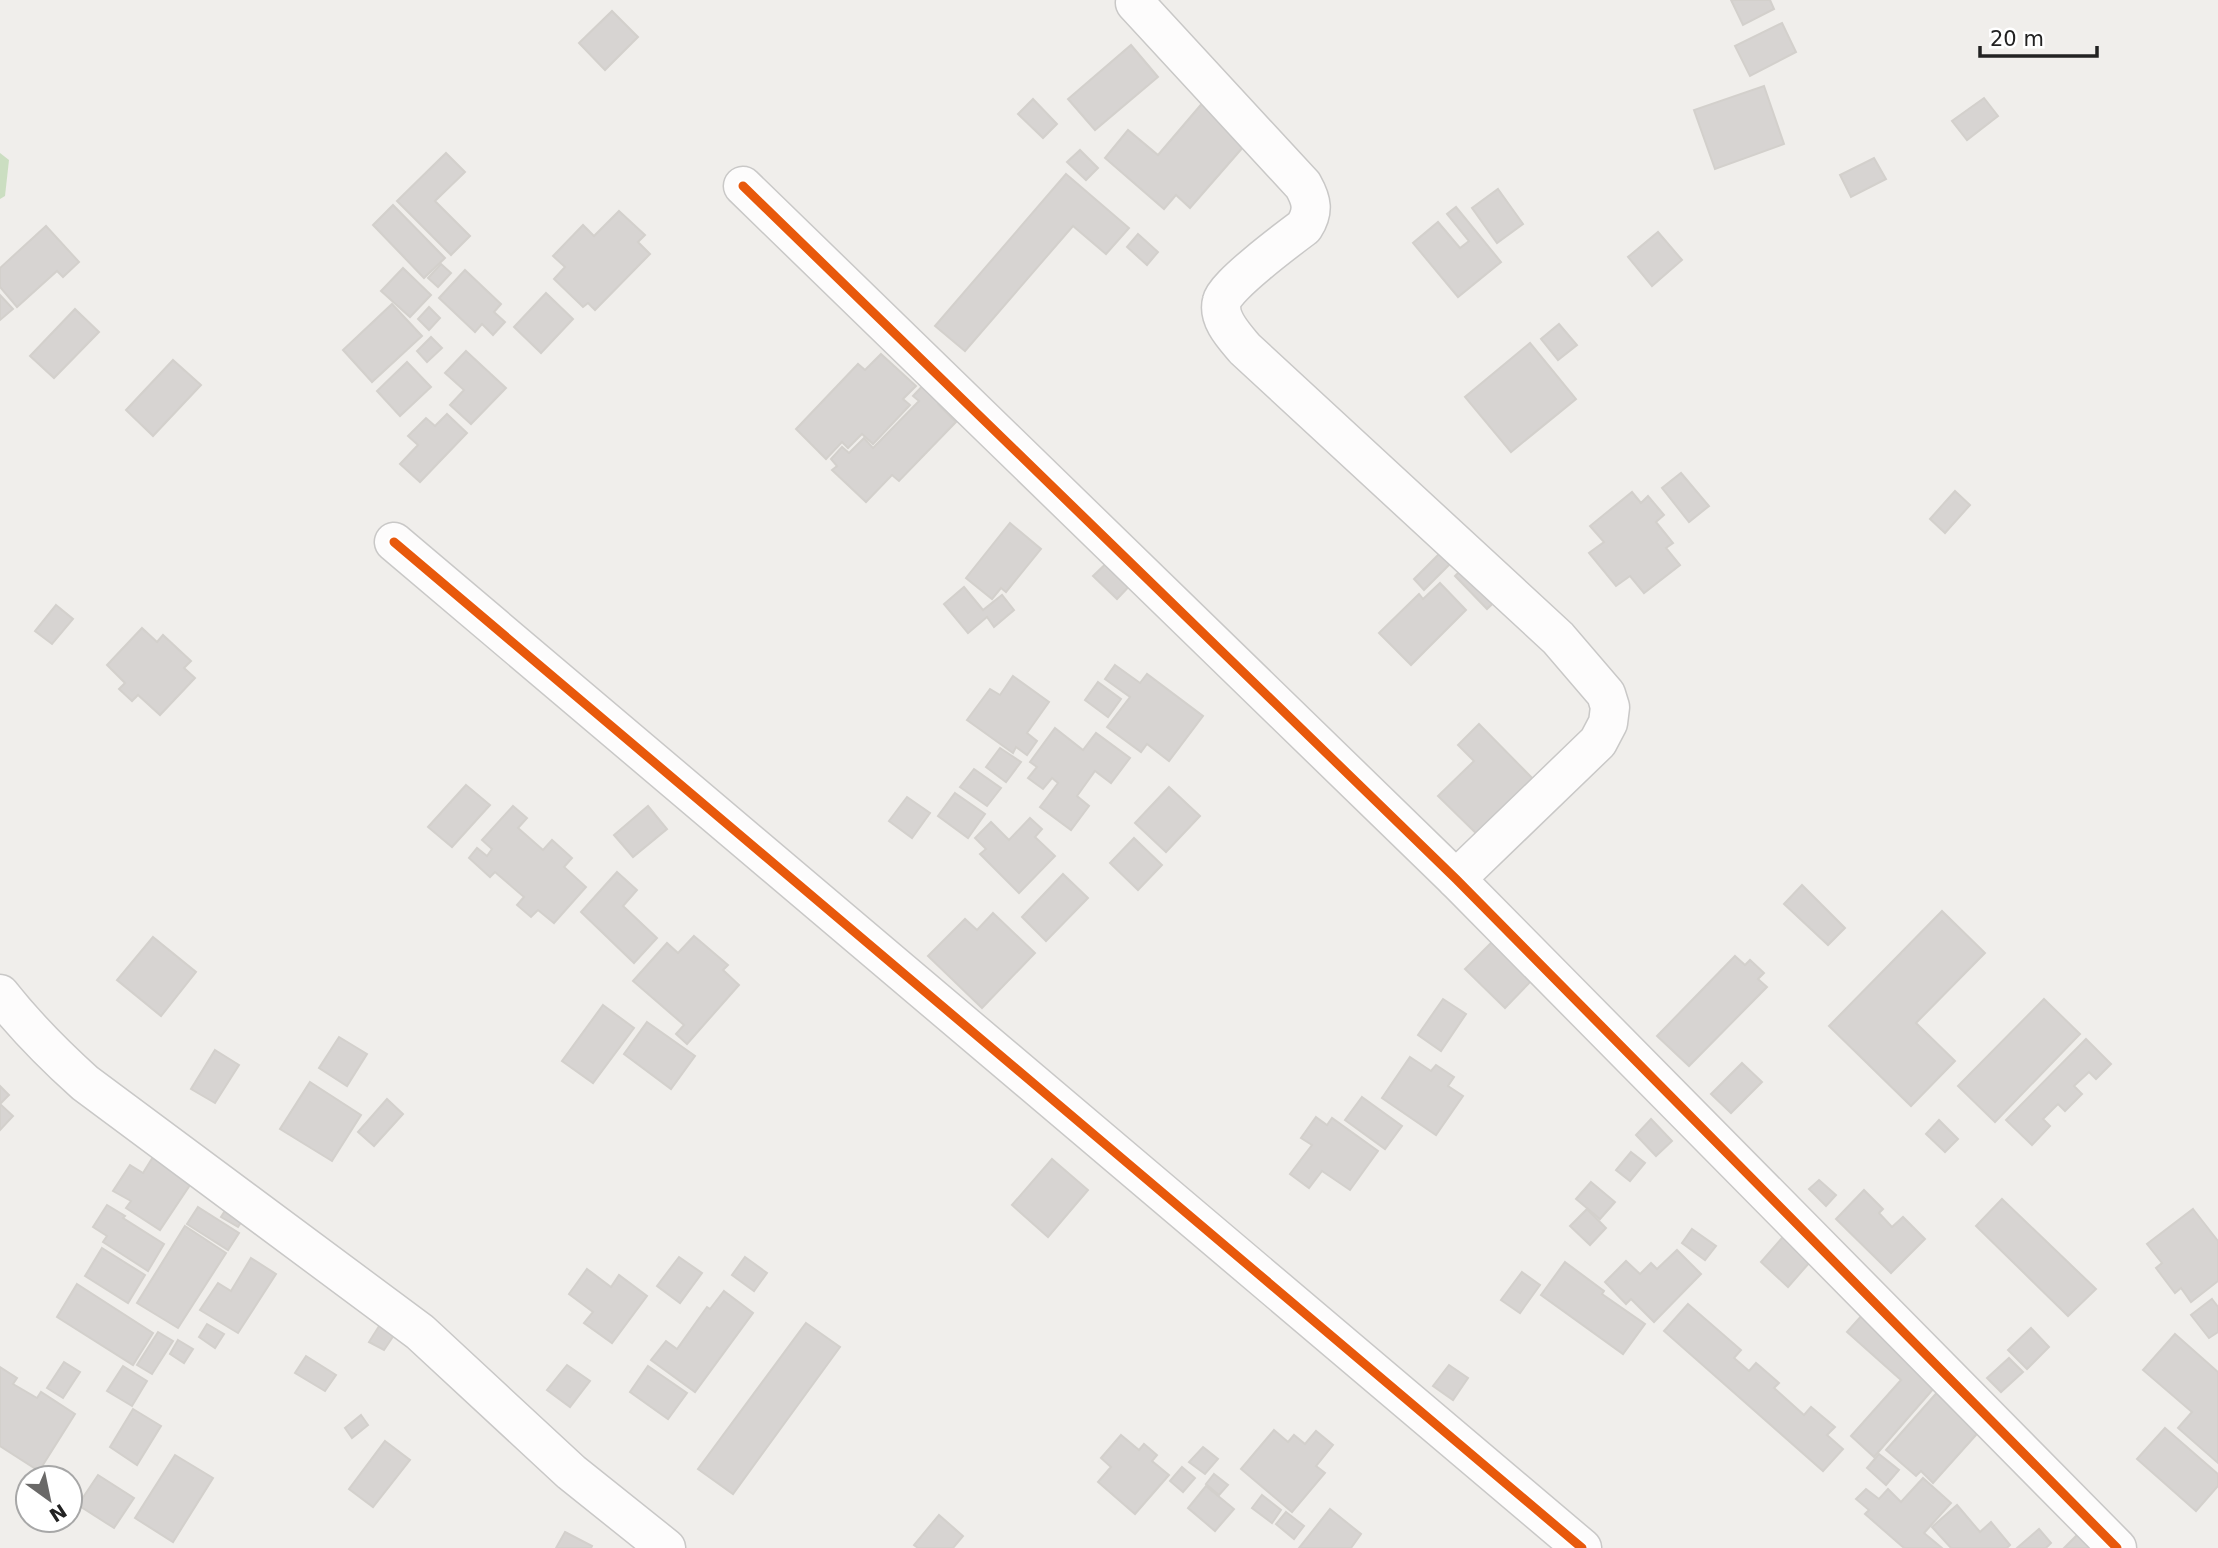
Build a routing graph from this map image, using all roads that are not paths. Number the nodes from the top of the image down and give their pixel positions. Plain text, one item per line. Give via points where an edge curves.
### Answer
1 (1135, 3) dead end
2 (743, 186) dead end
3 (394, 542) dead end
4 (1457, 880) junction
5 (0, 994) edge
6 (666, 1548) edge
7 (1582, 1548) edge
8 (2117, 1548) edge

1 - 4 street via 1303,185 1312,204 1304,226 1222,299 1225,323 1245,349 1558,638 1606,694 1608,723 1598,741
2 - 4 street
3 - 7 street
4 - 8 street
5 - 6 street via 50,1052 85,1083 420,1332 571,1472

